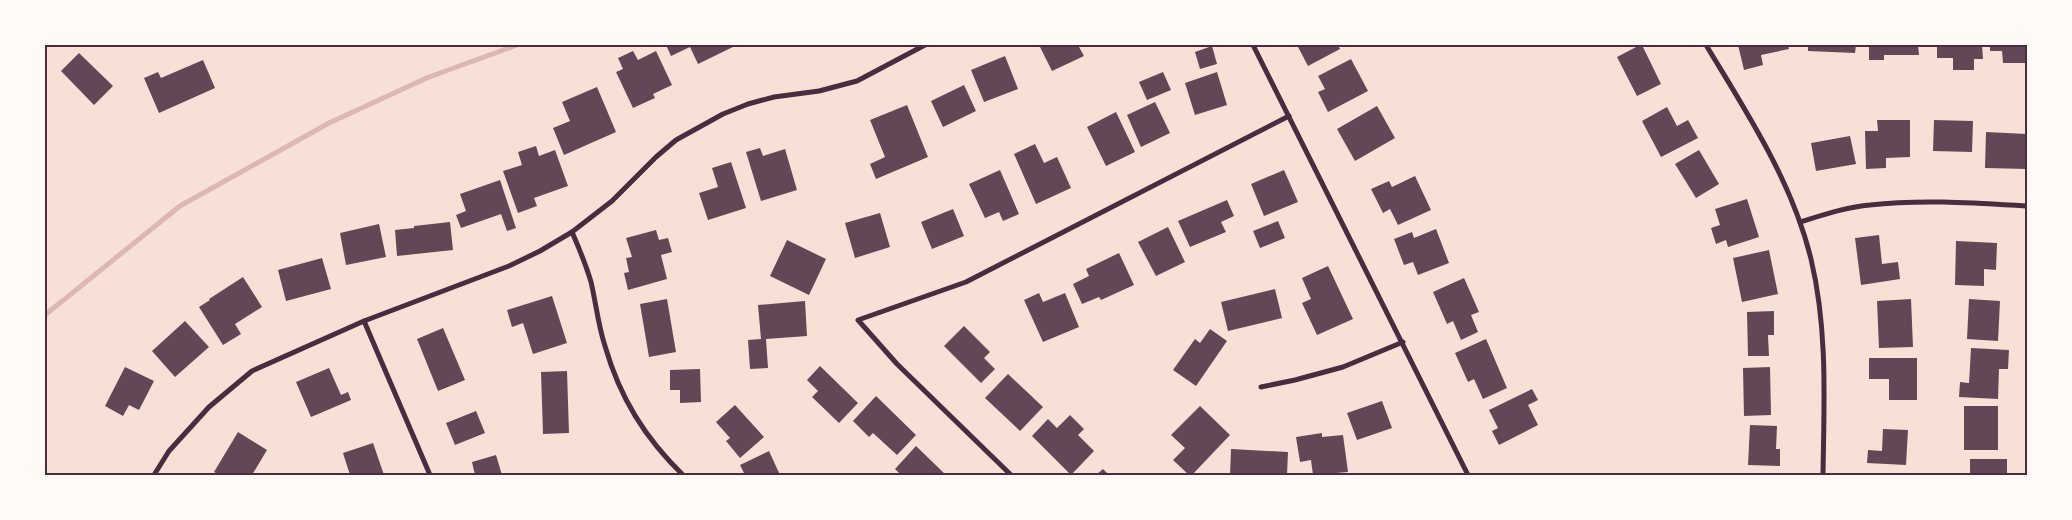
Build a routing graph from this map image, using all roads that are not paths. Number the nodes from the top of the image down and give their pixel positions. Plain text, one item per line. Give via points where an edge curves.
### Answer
1 (925, 45) edge
2 (1253, 45) edge
3 (1706, 45) edge
4 (1289, 116) junction
5 (2027, 206) edge
6 (1800, 222) junction
7 (572, 232) junction
8 (364, 321) junction
9 (1403, 342) junction
10 (1261, 387) dead end
11 (154, 475) edge
12 (430, 475) edge
13 (684, 475) edge
14 (1011, 475) edge
15 (1468, 475) edge
16 (1823, 475) edge

1 - 7 street via 857,80 819,91 748,104 699,126 676,140 612,201
2 - 4 street
3 - 6 street via 1758,131
4 - 9 street
4 - 14 street via 966,282 858,320 897,364
5 - 6 street via 1900,202 1838,211
6 - 16 street via 1820,306 1824,378
7 - 8 street via 509,266
7 - 13 street via 590,281 604,344 624,395 642,429
8 - 11 street via 252,371 209,407 168,451
8 - 12 street
9 - 10 street via 1343,367
9 - 15 street

